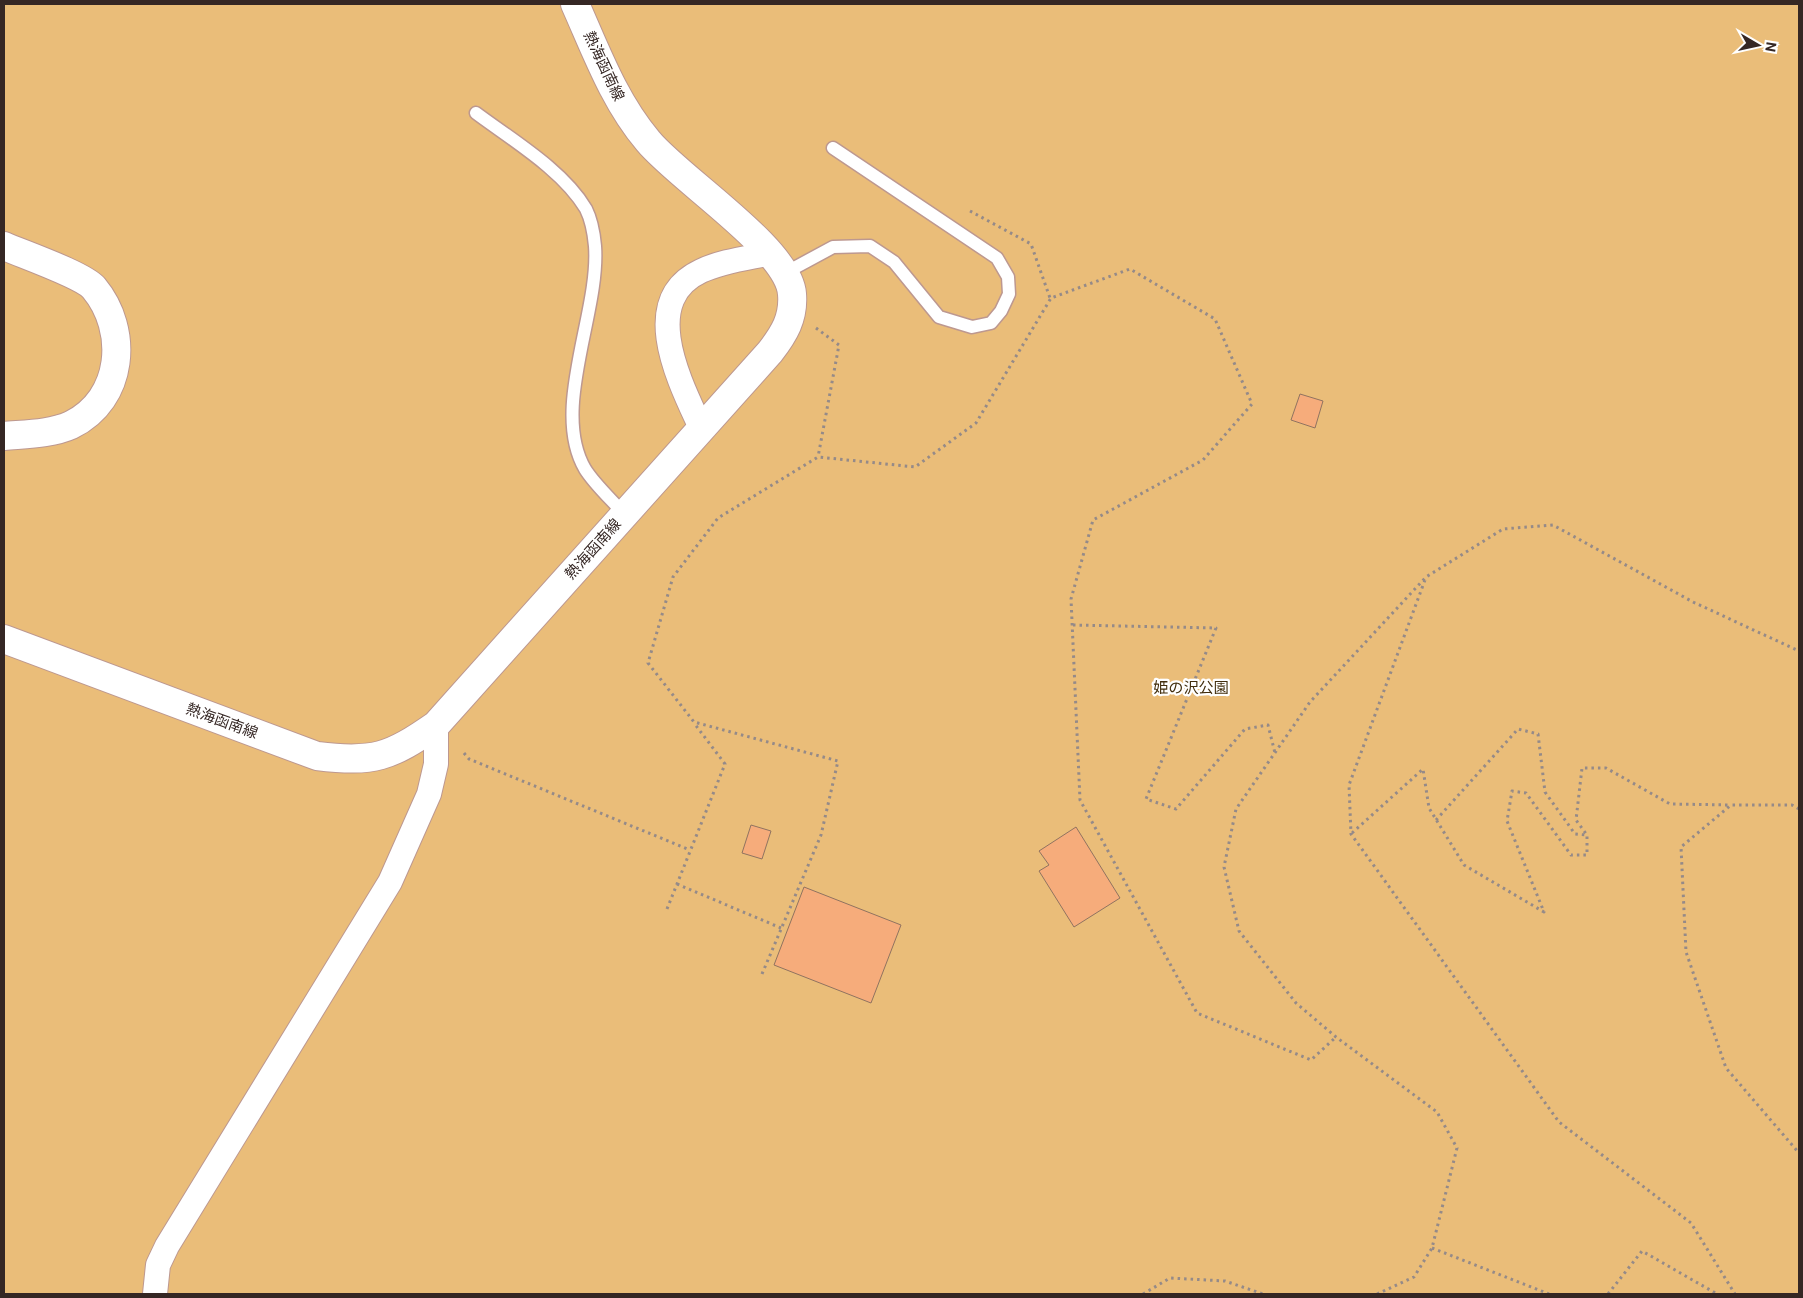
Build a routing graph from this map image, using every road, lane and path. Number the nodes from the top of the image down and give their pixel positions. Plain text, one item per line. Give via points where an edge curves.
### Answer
1 (575, 4) edge
2 (476, 113) dead end
3 (833, 148) dead end
4 (4, 246) edge
5 (778, 263) junction
6 (792, 309) junction
7 (701, 428) junction
8 (4, 436) edge
9 (818, 457) junction
10 (624, 515) junction
11 (1426, 577) junction
12 (1072, 625) junction
13 (4, 639) edge
14 (1799, 651) edge
15 (694, 722) junction
16 (436, 725) junction
17 (1275, 753) junction
18 (469, 759) dead end
19 (1731, 805) junction
20 (1799, 809) edge
21 (1436, 820) junction
22 (1351, 834) junction
23 (1587, 835) junction
24 (690, 850) junction
25 (677, 884) junction
26 (666, 909) dead end
27 (781, 928) junction
28 (762, 974) dead end
29 (1336, 1037) junction
30 (1799, 1153) edge
31 (1432, 1248) junction
32 (155, 1294) edge
33 (1143, 1294) edge
34 (1263, 1294) edge
35 (1377, 1294) edge
36 (1549, 1294) edge
37 (1608, 1294) edge
38 (1716, 1294) edge
39 (1735, 1294) edge

1 - 5 main road, 熱海函南線 via 618,100 648,142
2 - 10 lane via 565,181 587,211 594,236 596,268 574,392 572,430 585,468
3 - 5 lane via 997,258 1008,277 1010,294 990,323 972,327 939,317 894,262 870,246 833,247
4 - 8 main road via 93,286 113,319 117,357 110,388 94,408 72,424 46,432
5 - 6 main road, 熱海函南線 via 792,292
5 - 7 street via 712,266 686,280 675,294 669,313 670,352 674,370
6 - 7 main road, 熱海函南線 via 788,326 778,342
6 - 9 path via 839,345
7 - 10 main road, 熱海函南線
9 - 12 path via 915,467 976,422 1050,298 1130,269 1215,318 1252,404 1203,460 1093,520 1071,599
9 - 15 path via 718,518 673,578 648,663
10 - 16 main road, 熱海函南線
11 - 14 path via 1503,529 1553,525 1693,602
11 - 17 path via 1310,702
11 - 22 path via 1349,785
12 - 17 path via 1216,628 1146,799 1176,809 1246,729 1268,725
12 - 29 path via 1080,800 1197,1013 1311,1060
13 - 16 main road, 熱海函南線 via 317,756 350,760 384,756 411,743
15 - 24 path via 725,764
15 - 27 path via 838,760 821,834
16 - 32 street via 436,764 428,794 390,882 168,1246 158,1265
17 - 29 path via 1236,809 1224,867 1238,931 1296,1003
18 - 24 path
19 - 20 path via 1792,805
19 - 23 path via 1670,804 1606,768 1582,768 1576,820
19 - 30 path via 1681,847 1686,952 1726,1068
21 - 22 path via 1429,808 1422,769
21 - 23 path via 1518,729 1538,734 1545,792 1575,834
21 - 23 path via 1464,865 1544,912 1507,821 1512,791 1526,793 1571,855 1587,855
22 - 39 path via 1559,1122 1691,1223
24 - 25 path
25 - 26 path
25 - 27 path
27 - 28 path
29 - 31 path via 1437,1112 1457,1148
31 - 35 path via 1414,1277
31 - 36 path
33 - 34 path via 1170,1278 1225,1281
37 - 38 path via 1642,1251

